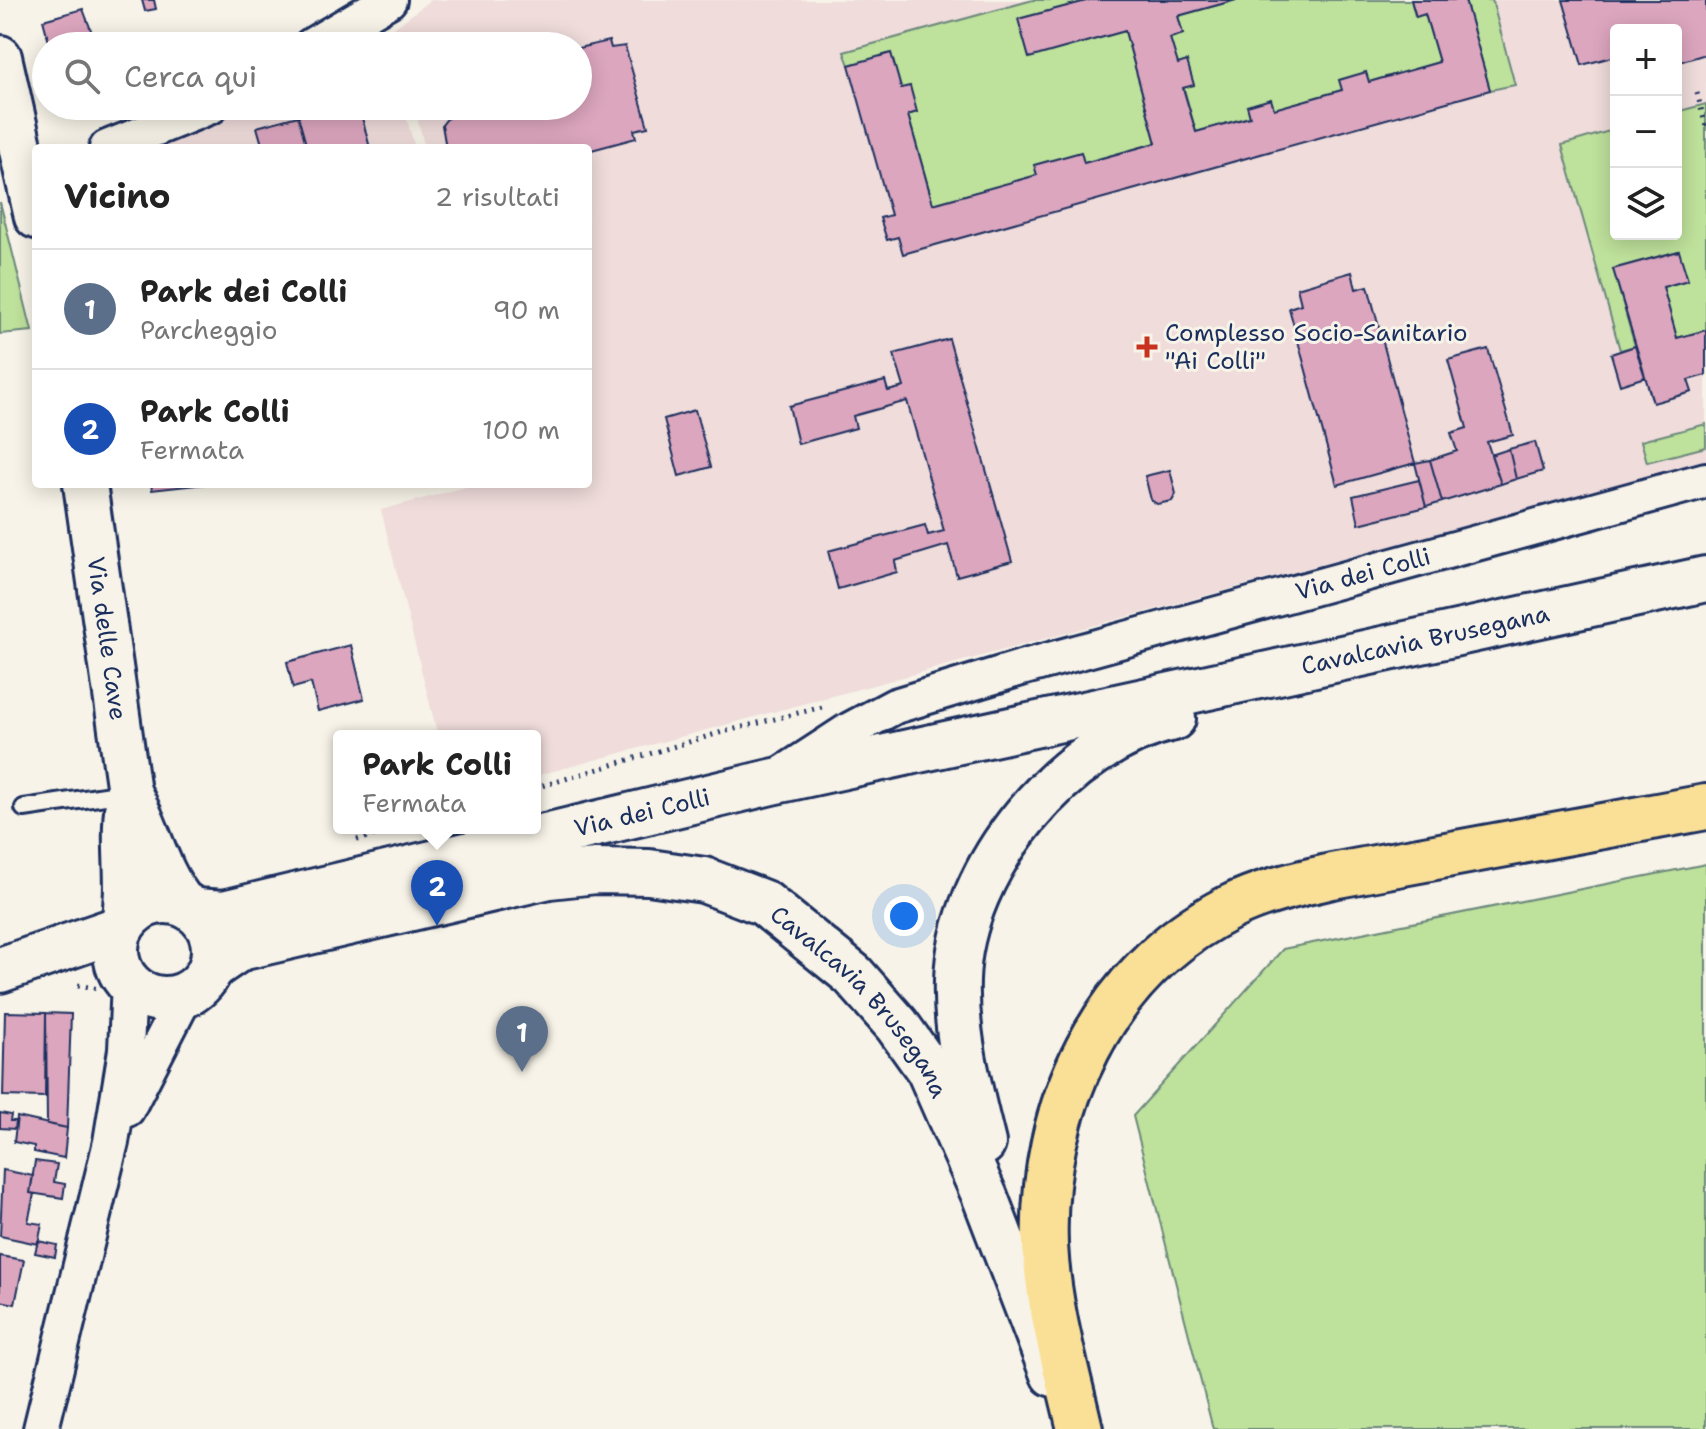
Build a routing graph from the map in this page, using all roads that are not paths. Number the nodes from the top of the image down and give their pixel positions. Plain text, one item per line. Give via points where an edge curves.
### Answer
1 (389, 0) edge
2 (335, 32) edge
3 (0, 57) edge
4 (176, 120) edge
5 (117, 144) edge
6 (32, 175) edge
7 (1706, 480) edge
8 (86, 488) edge
9 (1706, 579) edge
10 (1454, 633) junction
11 (1021, 668) junction
12 (1034, 726) junction
13 (771, 782) junction
14 (129, 792) junction
15 (1706, 807) edge
16 (24, 808) dead end
17 (428, 905) joint
18 (190, 908) junction
19 (122, 926) junction
20 (1, 970) edge
21 (126, 979) junction
22 (199, 981) junction
23 (111, 1142) junction
24 (1015, 1274) junction
25 (41, 1429) edge
26 (1073, 1429) edge
27 (1080, 1429) edge

1 - 2 street
3 - 6 street
4 - 5 street
7 - 11 street, Via dei Colli
8 - 14 street, Via delle Cave
9 - 10 main road, Cavalcavia Brusegana
10 - 12 main road, Cavalcavia Brusegana
10 - 24 main road via 1278,695 1156,721 1064,773 1002,844 975,905 957,978 965,1064
11 - 12 street via 1006,685 1005,698 1015,717
11 - 13 street, Via dei Colli via 895,706
12 - 13 main road, Cavalcavia Brusegana
13 - 18 main road, Via dei Colli via 249,908 224,913
14 - 16 lane
14 - 18 street, Via delle Cave via 166,881
14 - 19 street, Via delle Cave via 122,826
15 - 27 highway via 1271,891 1228,908 1155,960 1116,1002 1072,1077 1059,1115 1046,1189 1051,1302
17 - 22 main road, Via dei Colli via 240,948
17 - 24 main road, Cavalcavia Brusegana via 549,876 596,871 704,880 764,903 853,975 929,1070
18 - 19 main road, Via dei Colli via 162,901 140,908
18 - 22 main road via 213,936
19 - 20 main road, Via dei Colli
19 - 21 main road via 116,949
20 - 21 main road, Via dei Colli via 81,970
21 - 22 main road, Via dei Colli via 148,996 167,999
21 - 23 street via 126,1050
22 - 23 street
23 - 25 street
24 - 26 main road, Cavalcavia Brusegana

